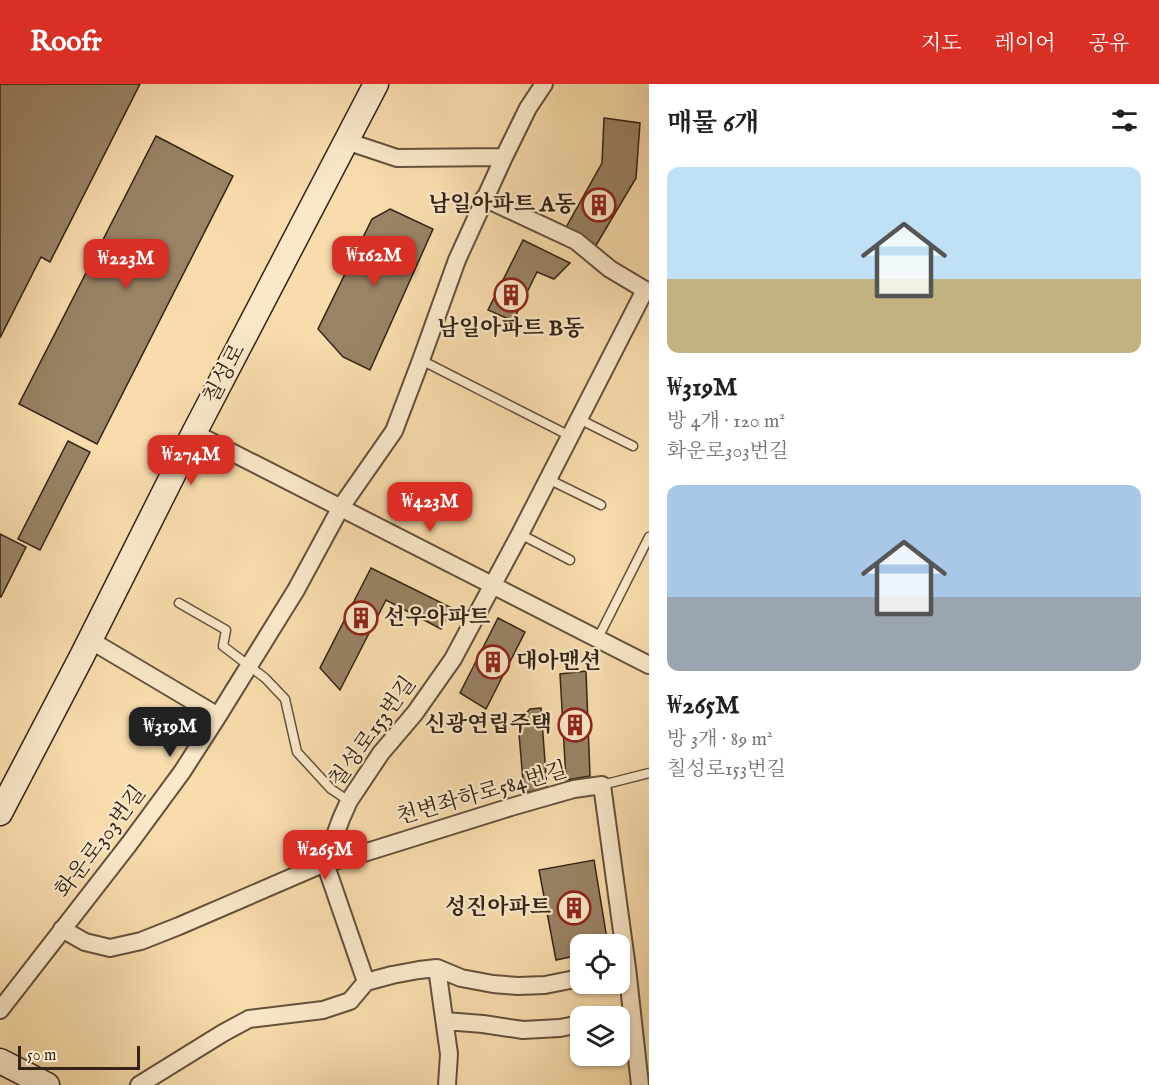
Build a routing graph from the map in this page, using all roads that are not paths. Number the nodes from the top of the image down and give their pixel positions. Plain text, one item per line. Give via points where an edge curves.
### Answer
1 (376, 84) edge
2 (544, 84) edge
3 (346, 141) junction
4 (504, 157) junction
5 (484, 198) junction
6 (421, 360) junction
7 (579, 420) junction
8 (194, 433) junction
9 (570, 436) junction
10 (633, 446) dead end
11 (548, 479) junction
12 (601, 505) dead end
13 (341, 507) junction
14 (520, 534) junction
15 (649, 537) edge
16 (570, 560) dead end
17 (492, 585) junction
18 (179, 603) dead end
19 (598, 638) junction
20 (90, 640) junction
21 (649, 664) edge
22 (249, 666) junction
23 (218, 716) junction
24 (649, 773) edge
25 (602, 785) junction
26 (349, 801) junction
27 (0, 813) edge
28 (325, 863) junction
29 (62, 929) junction
30 (619, 934) edge
31 (438, 968) junction
32 (570, 980) edge
33 (366, 982) junction
34 (0, 1010) edge
35 (445, 1021) junction
36 (570, 1026) edge
37 (630, 1036) edge
38 (0, 1061) edge
39 (47, 1085) edge
40 (139, 1085) edge
41 (447, 1085) edge
42 (640, 1085) edge

1 - 3 street, 칠성로
2 - 4 street, 화운로303번길
3 - 4 street via 397,158
3 - 8 street, 칠성로
4 - 5 street, 화운로303번길
5 - 6 street, 화운로303번길
5 - 7 street, 칠성로153번길 via 576,241 610,269 645,290
6 - 9 lane
6 - 13 street, 화운로303번길 via 394,431
7 - 9 street, 칠성로153번길
7 - 10 lane
8 - 13 street
8 - 20 street, 칠성로
9 - 11 street, 칠성로153번길
11 - 12 lane
11 - 14 street, 칠성로153번길
13 - 17 street
13 - 22 street, 화운로303번길
14 - 16 lane
14 - 17 street, 칠성로153번길
15 - 19 lane
17 - 19 street
17 - 26 street, 칠성로153번길 via 453,659
18 - 22 lane via 225,630 223,646
19 - 21 street
20 - 23 street
20 - 27 street, 칠성로
22 - 23 street, 화운로303번길
22 - 26 lane via 285,699 297,752 331,789
23 - 29 street, 화운로303번길 via 182,772
24 - 25 lane, 천변좌하로584번길
25 - 28 street, 천변좌하로584번길 via 574,789
25 - 30 street
26 - 28 street, 칠성로153번길
28 - 29 street, 천변좌하로584번길 via 141,941 110,948 85,942
28 - 33 street
29 - 34 street, 화운로303번길
31 - 32 street via 461,978 493,984 545,985
31 - 33 street
31 - 35 street
33 - 40 street via 350,1001 323,1010 249,1019
35 - 36 street via 524,1030
35 - 41 street
37 - 42 street
38 - 39 street

